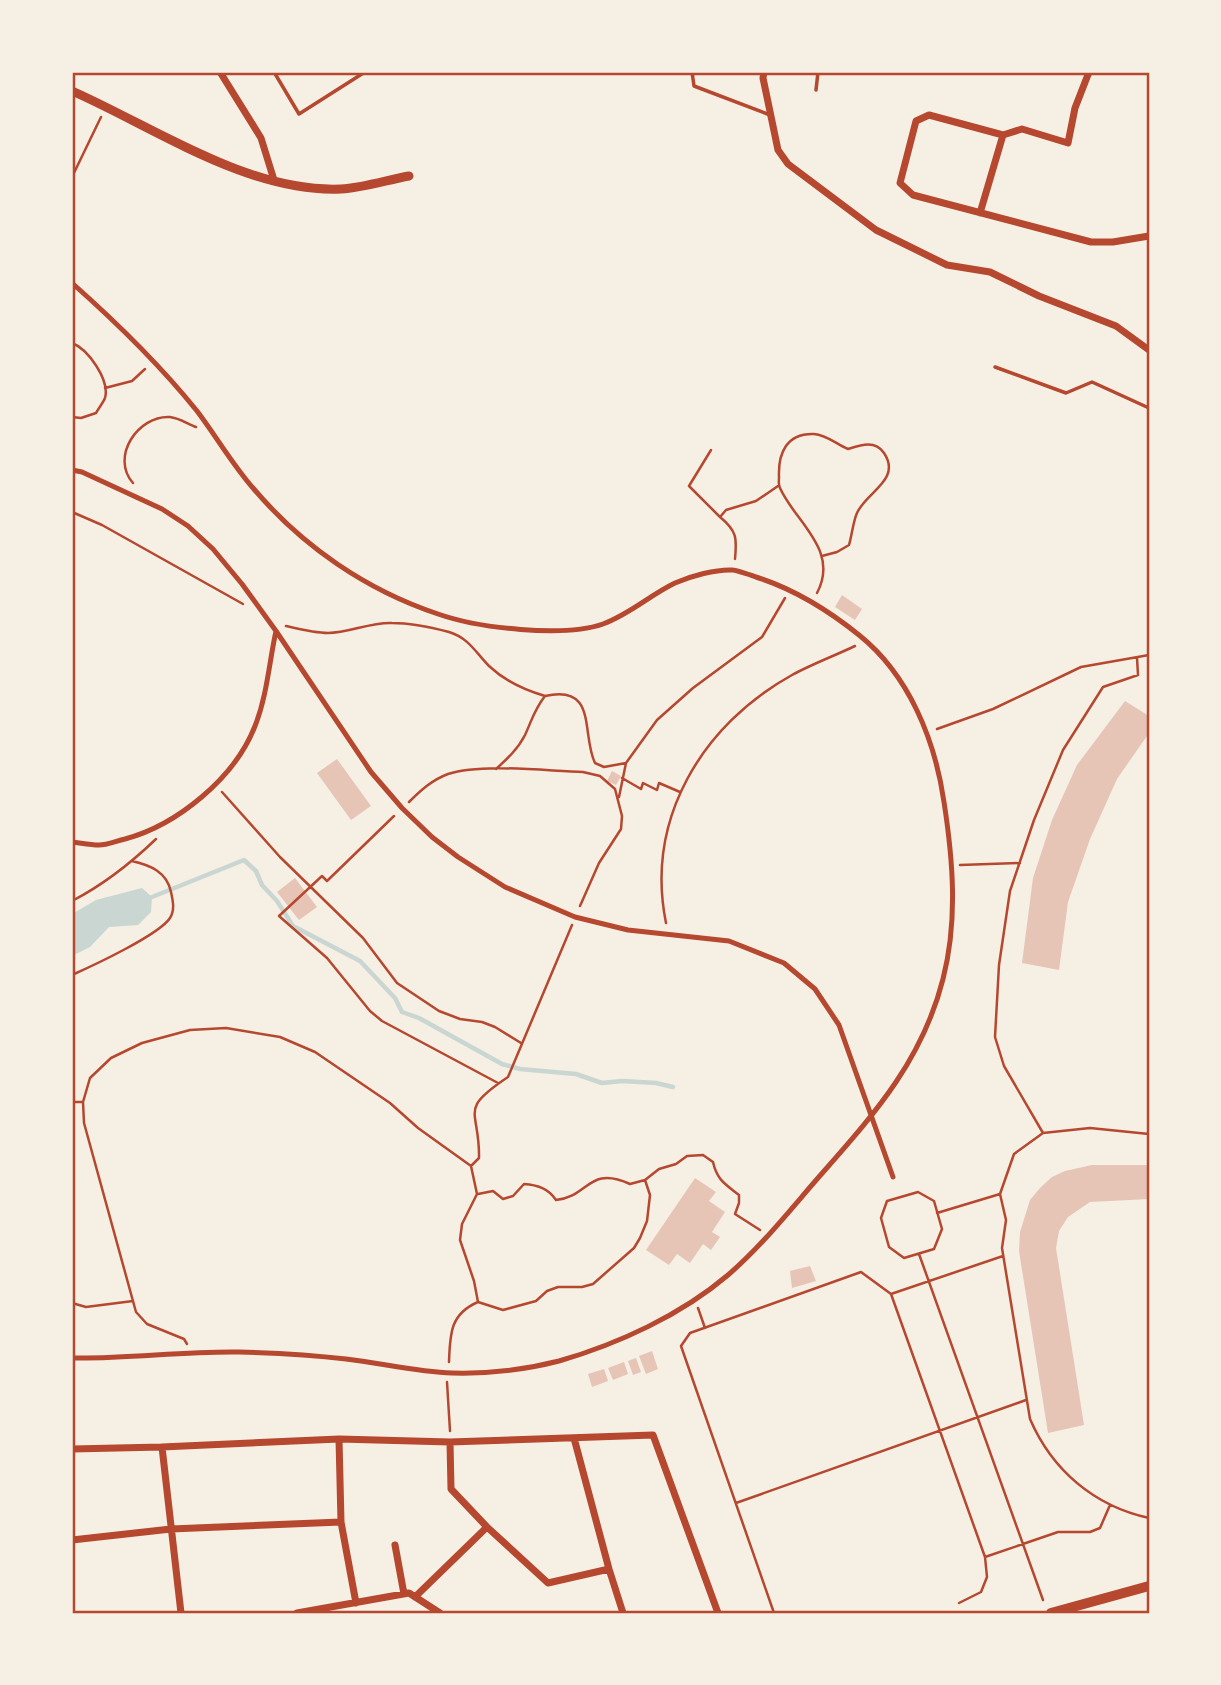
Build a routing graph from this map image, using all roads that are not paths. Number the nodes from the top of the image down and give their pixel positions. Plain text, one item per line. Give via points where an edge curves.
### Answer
1 (220, 72) edge
2 (274, 72) edge
3 (365, 72) edge
4 (692, 72) edge
5 (764, 72) edge
6 (818, 72) edge
7 (1089, 72) edge
8 (816, 90) dead end
9 (72, 91) edge
10 (770, 116) junction
11 (1003, 135) junction
12 (409, 176) dead end
13 (274, 180) junction
14 (980, 213) junction
15 (1149, 236) edge
16 (72, 283) edge
17 (1149, 350) edge
18 (995, 367) dead end
19 (1149, 408) edge
20 (72, 470) edge
21 (276, 631) junction
22 (72, 842) edge
23 (873, 1117) junction
24 (893, 1177) dead end
25 (72, 1358) edge
26 (574, 1438) junction
27 (340, 1440) junction
28 (450, 1442) junction
29 (162, 1447) junction
30 (72, 1449) edge
31 (341, 1522) junction
32 (487, 1527) junction
33 (171, 1529) junction
34 (72, 1540) edge
35 (395, 1545) dead end
36 (609, 1569) junction
37 (1149, 1586) edge
38 (404, 1594) junction
39 (415, 1597) junction
40 (356, 1603) junction
41 (181, 1613) edge
42 (297, 1613) edge
43 (440, 1613) edge
44 (623, 1613) edge
45 (718, 1613) edge
46 (1051, 1613) edge

1 - 13 street via 261,138
2 - 3 lane via 299,114
4 - 10 lane via 694,86
5 - 10 street
6 - 8 lane
7 - 11 street via 1068,143 1022,130
9 - 13 street via 247,173
10 - 17 street via 778,150 788,164 876,230 947,265 990,272 1116,326
11 - 14 street
11 - 14 street via 929,115 916,121 900,183 913,195
12 - 13 street via 342,189
14 - 15 street via 1091,242
16 - 23 street via 190,404 251,486 291,530 373,586 441,615 561,632 598,626 694,576 734,570 790,590 866,640 896,676 928,732 951,844 951,938 942,983 922,1037
18 - 19 lane via 1066,393 1092,382
20 - 21 street via 141,498 188,526 212,549
21 - 22 street via 255,727 240,755 215,784 174,819 145,833 101,845
21 - 23 street via 371,772 402,808 458,857 505,887 575,917 628,930 729,940 784,962 815,989 839,1025
23 - 24 street
23 - 25 street via 768,1236 725,1277 666,1318 559,1361 511,1371 448,1373 240,1352
26 - 28 street
26 - 36 street
26 - 45 street via 653,1435
27 - 28 street
27 - 29 street
27 - 31 street
28 - 32 street via 451,1489
29 - 30 street
29 - 33 street
31 - 33 street
31 - 40 street
32 - 36 street via 548,1583
32 - 39 street
33 - 34 street
33 - 41 street
35 - 38 street
36 - 44 street
37 - 46 main road
38 - 39 street
38 - 40 street
39 - 43 street
40 - 42 street

